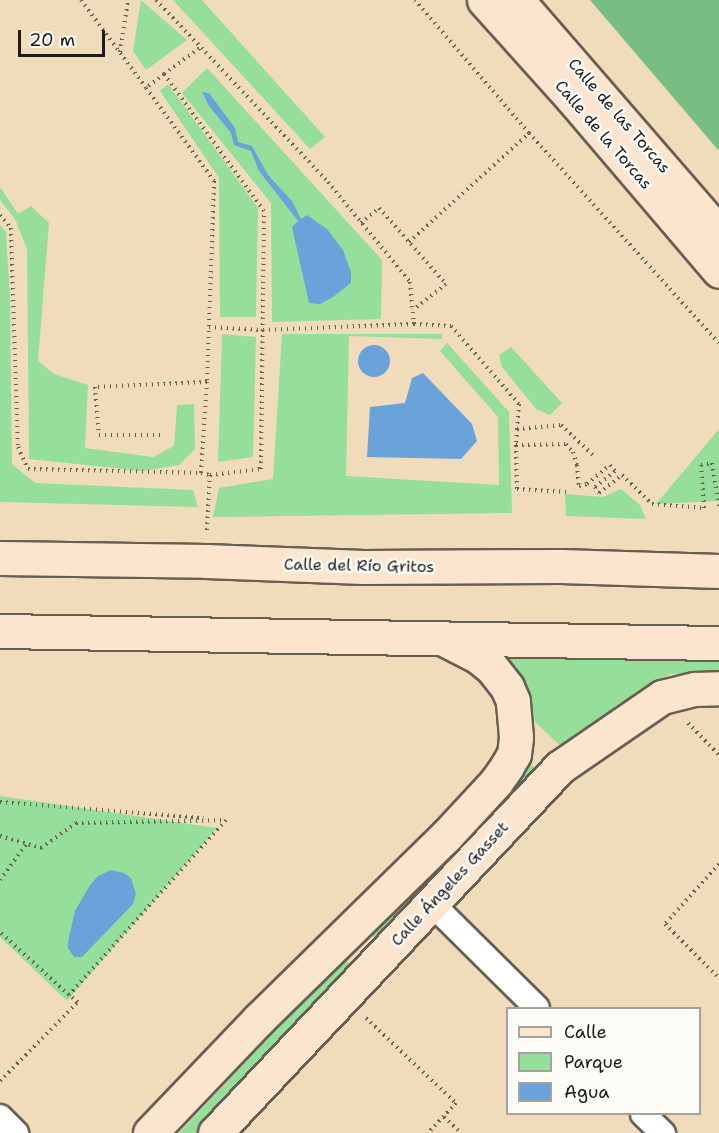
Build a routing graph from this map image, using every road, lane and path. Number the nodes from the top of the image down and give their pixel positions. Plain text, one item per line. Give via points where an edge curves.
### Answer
1 (81, 0) edge
2 (128, 0) edge
3 (156, 0) edge
4 (415, 0) edge
5 (484, 0) edge
6 (518, 0) edge
7 (201, 47) junction
8 (120, 52) junction
9 (164, 74) junction
10 (146, 88) junction
11 (529, 133) junction
12 (0, 215) edge
13 (362, 223) junction
14 (719, 233) edge
15 (409, 242) junction
16 (719, 271) edge
17 (413, 310) junction
18 (414, 324) junction
19 (208, 327) junction
20 (264, 330) junction
21 (719, 343) edge
22 (207, 382) junction
23 (517, 429) junction
24 (160, 435) dead end
25 (516, 445) junction
26 (594, 456) dead end
27 (201, 474) junction
28 (210, 475) junction
29 (567, 492) dead end
30 (719, 507) edge
31 (0, 558) edge
32 (206, 561) junction
33 (719, 571) edge
34 (0, 631) edge
35 (442, 638) junction
36 (719, 643) edge
37 (719, 688) edge
38 (662, 697) junction
39 (719, 755) edge
40 (0, 802) edge
41 (226, 820) junction
42 (0, 836) edge
43 (27, 843) junction
44 (719, 864) edge
45 (0, 880) edge
46 (431, 903) junction
47 (0, 932) edge
48 (719, 978) edge
49 (69, 995) junction
50 (343, 997) junction
51 (536, 1007) edge
52 (0, 1081) edge
53 (645, 1115) edge
54 (444, 1117) junction
55 (0, 1118) edge
56 (16, 1133) edge
57 (150, 1133) edge
58 (215, 1133) edge
59 (428, 1133) edge
60 (461, 1133) edge
61 (663, 1133) edge

1 - 8 path
2 - 8 path
3 - 7 path
4 - 11 path
5 - 16 street, Calle de la Torcas
6 - 14 street, Calle de las Torcas
7 - 9 path
7 - 13 path
8 - 10 path
9 - 10 path
9 - 20 path via 264,210
10 - 19 path via 214,181
11 - 15 path
11 - 21 path
12 - 27 path via 11,228 18,447 28,469
13 - 15 path via 379,208
13 - 17 path via 410,282
15 - 17 path via 446,284
17 - 18 path
18 - 20 path
18 - 23 path via 451,326 519,404
19 - 20 path
19 - 22 path
20 - 28 path via 261,469
22 - 24 path via 95,387 99,435
22 - 27 path
23 - 25 path
23 - 26 path via 561,425
25 - 29 path via 517,489
25 - 30 path via 566,444 573,452 579,486 610,465 615,471 595,487 599,494 622,476 652,504 704,508 701,465 712,463
27 - 28 path
28 - 32 path
31 - 32 street, Calle del Río Gritos
32 - 33 street, Calle del Río Gritos
34 - 35 street
35 - 36 street
35 - 57 street via 477,656 507,687 513,701 516,736 514,754 507,766 439,843 259,1019
37 - 38 street, Calle Ángeles Gasset
38 - 39 path
38 - 46 street, Calle Ángeles Gasset via 560,766
40 - 41 path
41 - 43 path via 76,823 41,848
41 - 49 path
42 - 43 path
43 - 45 path
44 - 48 path via 666,924
46 - 50 street, Calle Ángeles Gasset
46 - 51 street
47 - 49 path
49 - 52 path via 78,1002
50 - 54 path via 456,1103
50 - 58 street, Calle Ángeles Gasset
53 - 61 street
54 - 59 path
54 - 60 path
55 - 56 street

